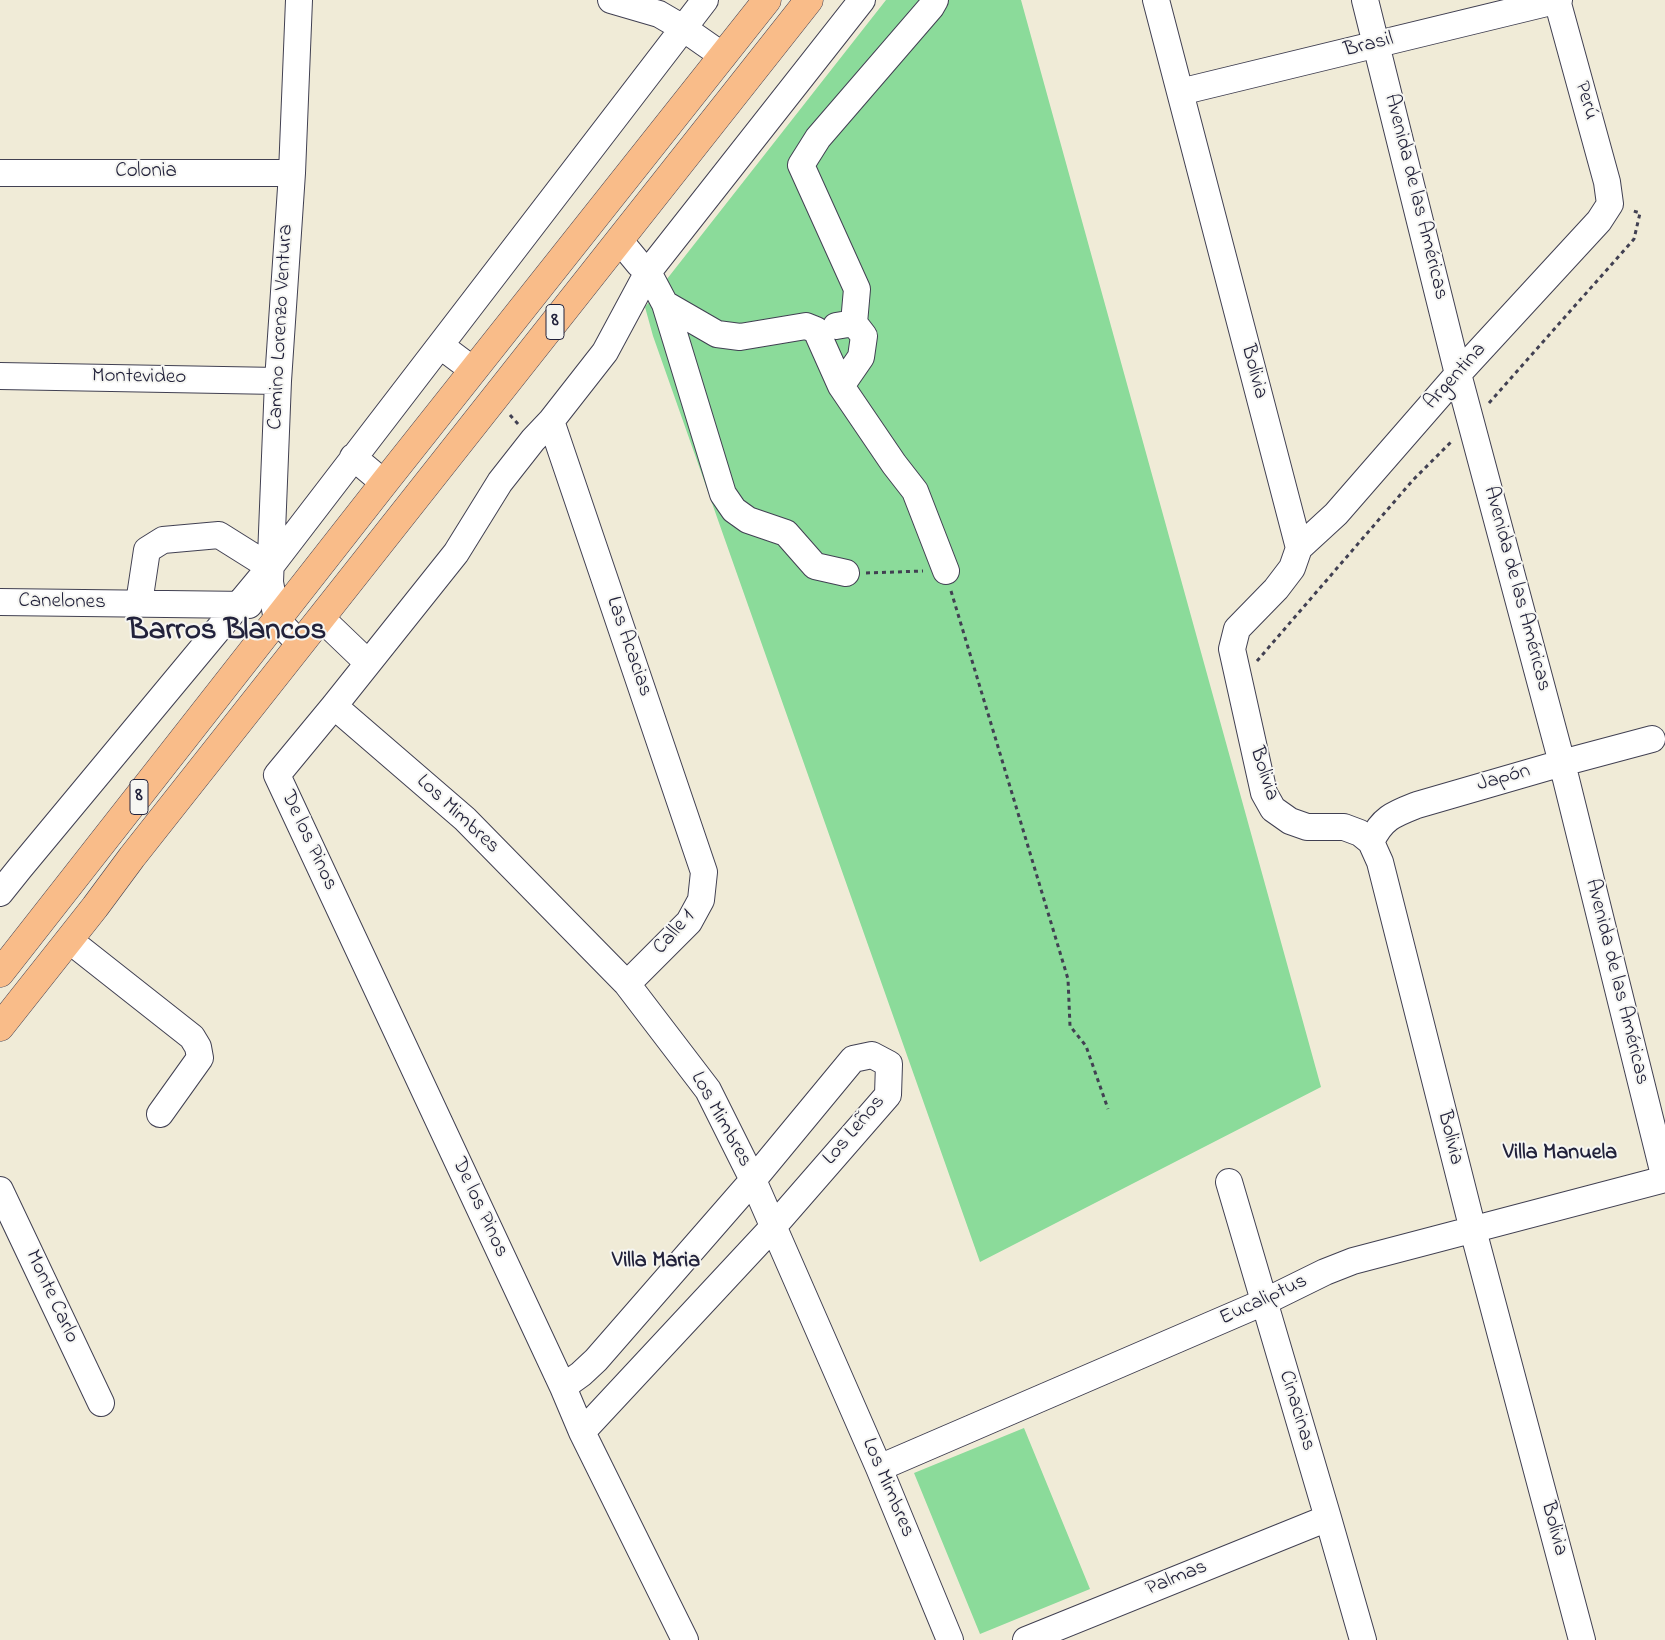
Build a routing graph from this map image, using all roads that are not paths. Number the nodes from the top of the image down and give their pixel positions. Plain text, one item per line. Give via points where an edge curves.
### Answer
1 (299, 0) edge
2 (611, 0) edge
3 (705, 0) edge
4 (767, 0) edge
5 (809, 0) edge
6 (862, 0) edge
7 (935, 0) edge
8 (1156, 0) edge
9 (1365, 0) edge
10 (1557, 0) edge
11 (683, 28) junction
12 (1377, 44) junction
13 (724, 56) junction
14 (1180, 92) junction
15 (0, 173) edge
16 (292, 173) junction
17 (1610, 204) joint
18 (620, 241) junction
19 (648, 272) junction
20 (665, 304) junction
21 (854, 323) junction
22 (816, 330) junction
23 (441, 346) junction
24 (473, 370) junction
25 (1458, 374) junction
26 (0, 376) edge
27 (278, 381) junction
28 (841, 386) junction
29 (552, 421) junction
30 (354, 457) junction
31 (384, 483) junction
32 (1299, 548) junction
33 (270, 567) junction
34 (946, 571) road end
35 (846, 573) road end
36 (0, 602) edge
37 (139, 603) junction
38 (238, 604) junction
39 (276, 613) junction
40 (321, 618) junction
41 (300, 644) junction
42 (368, 663) junction
43 (334, 706) junction
44 (1652, 740) dead end
45 (1562, 763) junction
46 (1371, 842) junction
47 (10, 862) edge
48 (704, 872) joint
49 (0, 894) edge
50 (69, 940) junction
51 (0, 973) edge
52 (627, 984) junction
53 (0, 1027) edge
54 (160, 1114) dead end
55 (1665, 1179) edge
56 (753, 1180) junction
57 (1229, 1182) dead end
58 (0, 1190) edge
59 (773, 1227) junction
60 (1472, 1230) junction
61 (1264, 1302) junction
62 (563, 1387) junction
63 (101, 1403) dead end
64 (582, 1432) junction
65 (880, 1468) junction
66 (1328, 1518) junction
67 (685, 1640) edge
68 (950, 1640) edge
69 (1026, 1640) edge
70 (1362, 1640) edge
71 (1582, 1640) edge

1 - 16 street, Camino Lorenzo Ventura
2 - 11 street via 659,14
3 - 11 street
4 - 13 highway, 8
5 - 18 highway, 8
6 - 19 street
7 - 21 street via 818,138 801,165 857,289
8 - 14 street, Bolivia
9 - 12 street, Avenida de las Américas
10 - 12 street, Brasil
10 - 17 street, Perú via 1607,182
11 - 13 street
11 - 23 street
12 - 14 street, Brasil
12 - 25 street, Avenida de las Américas
13 - 24 highway, 8
14 - 32 street, Bolivia
15 - 16 street, Colonia
16 - 27 street, Camino Lorenzo Ventura
17 - 25 street, Argentina via 1599,221
18 - 19 street
18 - 40 highway, 8
19 - 20 street
19 - 29 street via 605,352
20 - 22 street via 716,334 740,337 806,326
20 - 35 street via 723,494 734,510 748,520 786,533 815,566
21 - 22 street
21 - 28 street via 864,336 861,357
22 - 28 street
23 - 24 street
23 - 30 street
24 - 31 highway, 8
25 - 32 street, Argentina via 1336,514
25 - 45 street, Avenida de las Américas
26 - 27 street, Montevideo
27 - 33 street, Camino Lorenzo Ventura
28 - 34 street via 915,491
29 - 42 street via 500,482 456,552
29 - 48 street, Las Acacias
30 - 31 street
30 - 33 street
31 - 39 highway, 8
32 - 46 street, Bolivia via 1292,568 1276,589 1237,629 1232,649 1264,793 1273,809 1290,821 1308,827 1344,828 1360,833
33 - 37 street via 219,535 163,540 147,550
33 - 38 street
33 - 39 street, Camino Lorenzo Ventura
36 - 37 street, Canelones
37 - 38 street, Canelones
38 - 39 street, Canelones
38 - 47 street
39 - 41 street
39 - 51 highway, 8
40 - 41 highway, 8
40 - 42 street
41 - 50 highway, 8
42 - 43 street
43 - 52 street, Los Mimbres via 465,819
43 - 62 street, De los Pinos via 277,775
44 - 45 street, Japón
45 - 46 street, Japón via 1395,813 1377,828
45 - 55 street, Avenida de las Américas
46 - 60 street, Bolivia via 1380,862
47 - 49 street
48 - 52 street, Calle 1 via 701,900 689,922
50 - 53 highway, 8
50 - 54 street via 192,1037 198,1047 200,1058
52 - 56 street, Los Mimbres via 708,1090
55 - 60 street, Eucaliptus
56 - 59 street, Los Mimbres
56 - 59 street, Los Leños via 853,1059 872,1055 889,1064 888,1095
56 - 62 street, Los Leños via 596,1360
57 - 61 street, Cinacinas
58 - 63 street, Monte Carlo
59 - 64 street, Los Leños
59 - 65 street, Los Mimbres
60 - 61 street, Eucaliptus via 1353,1261
60 - 71 street, Bolivia
61 - 65 street, Eucaliptus
61 - 66 street, Cinacinas
62 - 64 street, De los Pinos
64 - 67 street, De los Pinos
65 - 68 street, Los Mimbres
66 - 69 street, Palmas
66 - 70 street, Cinacinas

